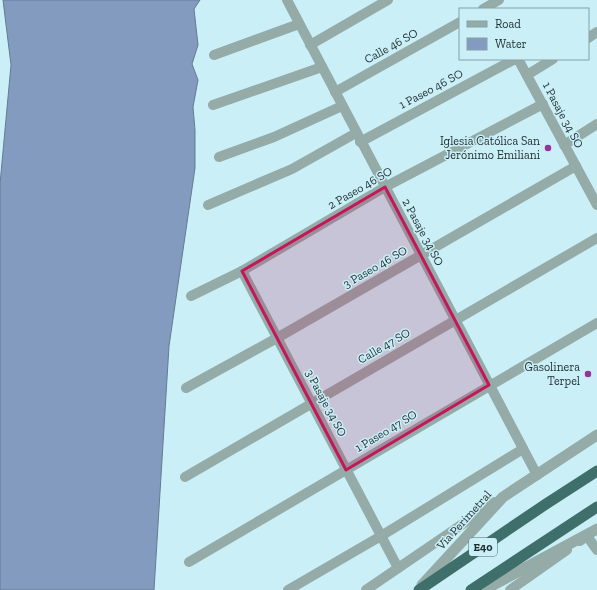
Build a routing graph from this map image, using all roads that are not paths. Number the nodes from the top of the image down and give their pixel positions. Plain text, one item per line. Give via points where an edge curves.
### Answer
1 (388, 0) edge
2 (499, 0) edge
3 (289, 1) edge
4 (487, 6) edge
5 (459, 23) edge
6 (299, 24) junction
7 (310, 45) junction
8 (214, 55) dead end
9 (513, 60) edge
10 (519, 60) edge
11 (551, 60) edge
12 (322, 67) junction
13 (527, 75) junction
14 (335, 92) junction
15 (543, 104) junction
16 (213, 105) dead end
17 (342, 106) junction
18 (597, 124) edge
19 (358, 137) junction
20 (564, 145) junction
21 (219, 157) dead end
22 (576, 166) junction
23 (385, 188) junction
24 (208, 205) dead end
25 (597, 205) edge
26 (597, 238) edge
27 (421, 256) junction
28 (242, 271) junction
29 (191, 296) dead end
30 (455, 321) junction
31 (597, 323) edge
32 (277, 338) junction
33 (489, 385) junction
34 (186, 388) dead end
35 (312, 403) junction
36 (597, 435) edge
37 (523, 449) junction
38 (346, 470) junction
39 (597, 471) edge
40 (537, 475) junction
41 (185, 477) dead end
42 (503, 497) junction
43 (597, 507) edge
44 (592, 532) edge
45 (381, 536) junction
46 (597, 550) edge
47 (188, 562) dead end
48 (398, 568) junction
49 (288, 590) edge
50 (366, 590) edge
51 (419, 590) edge
52 (471, 590) edge
53 (484, 590) edge
54 (510, 590) edge

1 - 7 street
2 - 4 street
3 - 6 street, 2 Pasaje 34 SO
5 - 14 street, Calle 46 SO
6 - 7 street, 2 Pasaje 34 SO
6 - 8 street
7 - 12 street, 2 Pasaje 34 SO
9 - 19 street, 1 Paseo 46 SO
10 - 13 street, 1 Pasaje 34 SO
11 - 13 street
12 - 14 street, 2 Pasaje 34 SO
12 - 16 street
13 - 15 street, 1 Pasaje 34 SO
14 - 17 street, 2 Pasaje 34 SO
15 - 20 street, 1 Pasaje 34 SO
15 - 23 street, 2 Paseo 46 SO
17 - 19 street, 2 Pasaje 34 SO
17 - 21 street via 274,137
18 - 20 street
19 - 23 street, 2 Pasaje 34 SO
19 - 24 street, 1 Paseo 46 SO
20 - 22 street, 1 Pasaje 34 SO
22 - 25 street, 1 Pasaje 34 SO
22 - 27 street, 3 Paseo 46 SO
23 - 27 street, 2 Pasaje 34 SO
23 - 28 street, 2 Paseo 46 SO
26 - 30 street, Calle 47 SO
27 - 30 street, 2 Pasaje 34 SO
27 - 32 street, 3 Paseo 46 SO
28 - 29 street, 2 Paseo 46 SO
28 - 32 street, 3 Pasaje 34 SO
30 - 33 street, 2 Pasaje 34 SO
30 - 35 street, Calle 47 SO
31 - 33 street, 1 Paseo 47 SO
32 - 34 street, 3 Paseo 46 SO
32 - 35 street, 3 Pasaje 34 SO
33 - 37 street, 2 Pasaje 34 SO
33 - 38 street, 1 Paseo 47 SO
35 - 38 street, 3 Pasaje 34 SO
35 - 41 street, Calle 47 SO
36 - 40 street, Vía Perimetral / E40
37 - 40 street, 2 Pasaje 34 SO
37 - 45 street
38 - 45 street, 3 Pasaje 34 SO
38 - 47 street, 1 Paseo 47 SO
39 - 51 highway, Vía Perimetral / E40
40 - 42 street, Vía Perimetral / E40
42 - 48 street
42 - 51 street, Vía Perimetral / E40
43 - 52 highway, E40
44 - 46 street
44 - 53 street
44 - 54 street
45 - 48 street, 3 Pasaje 34 SO
45 - 49 street
48 - 50 street

